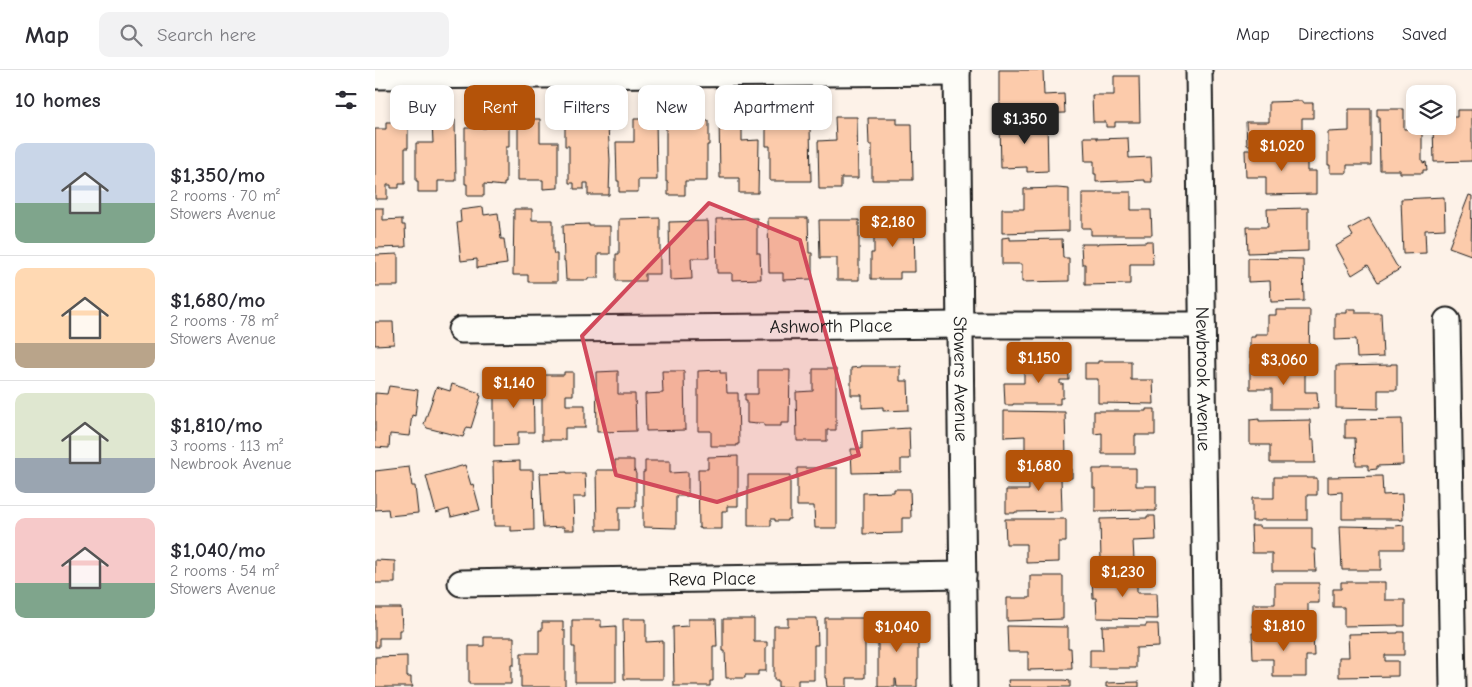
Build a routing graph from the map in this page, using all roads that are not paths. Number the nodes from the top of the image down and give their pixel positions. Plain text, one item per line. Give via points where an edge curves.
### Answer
1 (1199, 70) edge
2 (957, 71) edge
3 (375, 76) edge
4 (1447, 321) dead end
5 (960, 325) junction
6 (1201, 325) junction
7 (461, 330) dead end
8 (963, 574) junction
9 (461, 583) dead end
10 (964, 687) edge
11 (1207, 687) edge
12 (1453, 687) edge

1 - 6 street, Newbrook Avenue
2 - 3 street
2 - 5 street, Stowers Avenue
4 - 12 street
5 - 6 street, Ashworth Place
5 - 7 street, Ashworth Place
5 - 8 street, Stowers Avenue
6 - 11 street, Newbrook Avenue
8 - 9 street, Reva Place
8 - 10 street, Stowers Avenue

